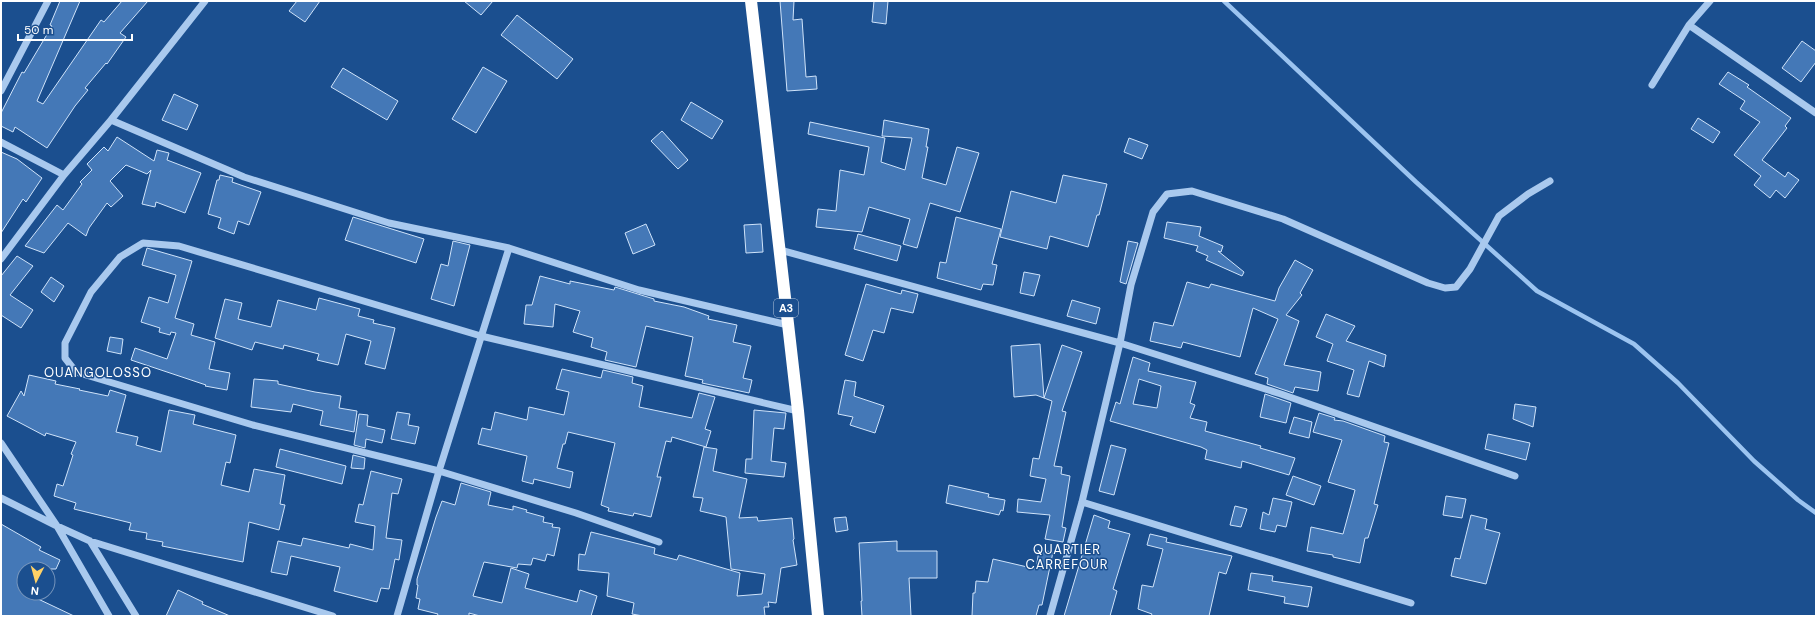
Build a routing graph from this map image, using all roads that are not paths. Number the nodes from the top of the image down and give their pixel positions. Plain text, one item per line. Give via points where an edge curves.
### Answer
1 (205, 1) edge
2 (751, 1) edge
3 (1710, 1) edge
4 (47, 2) edge
5 (1689, 25) junction
6 (1652, 85) dead end
7 (1, 91) edge
8 (1816, 112) edge
9 (111, 120) junction
10 (1, 142) edge
11 (64, 175) junction
12 (1550, 181) dead end
13 (509, 248) junction
14 (780, 250) junction
15 (1, 259) edge
16 (788, 325) junction
17 (481, 336) junction
18 (1120, 343) junction
19 (798, 411) junction
20 (1, 443) edge
21 (439, 471) junction
22 (1515, 476) dead end
23 (1, 498) edge
24 (1082, 502) junction
25 (57, 526) junction
26 (90, 541) junction
27 (658, 542) dead end
28 (1412, 603) dead end
29 (109, 616) edge
30 (136, 616) edge
31 (333, 616) edge
32 (397, 616) edge
33 (818, 616) edge
34 (1050, 616) edge

1 - 9 street
2 - 14 highway, A3
3 - 5 street
4 - 7 street
5 - 6 street
5 - 8 street
9 - 11 street
9 - 13 street via 244,177 389,223
10 - 11 street
11 - 15 street
12 - 18 street via 1499,216 1470,269 1456,287 1445,288 1283,219 1192,191 1167,194 1153,212 1131,285
13 - 16 street via 639,290
13 - 17 street
14 - 16 highway, A3
14 - 18 street
16 - 19 highway, A3
17 - 19 street
17 - 21 street
17 - 21 street via 179,246 143,243 120,257 91,292 65,343 65,358 76,372 253,425
18 - 22 street via 1281,394
18 - 24 street
19 - 33 highway, A3
20 - 25 street
21 - 27 street via 576,513
21 - 32 street
23 - 25 street
24 - 28 street
24 - 34 street
25 - 26 street
25 - 29 street
26 - 30 street
26 - 31 street

